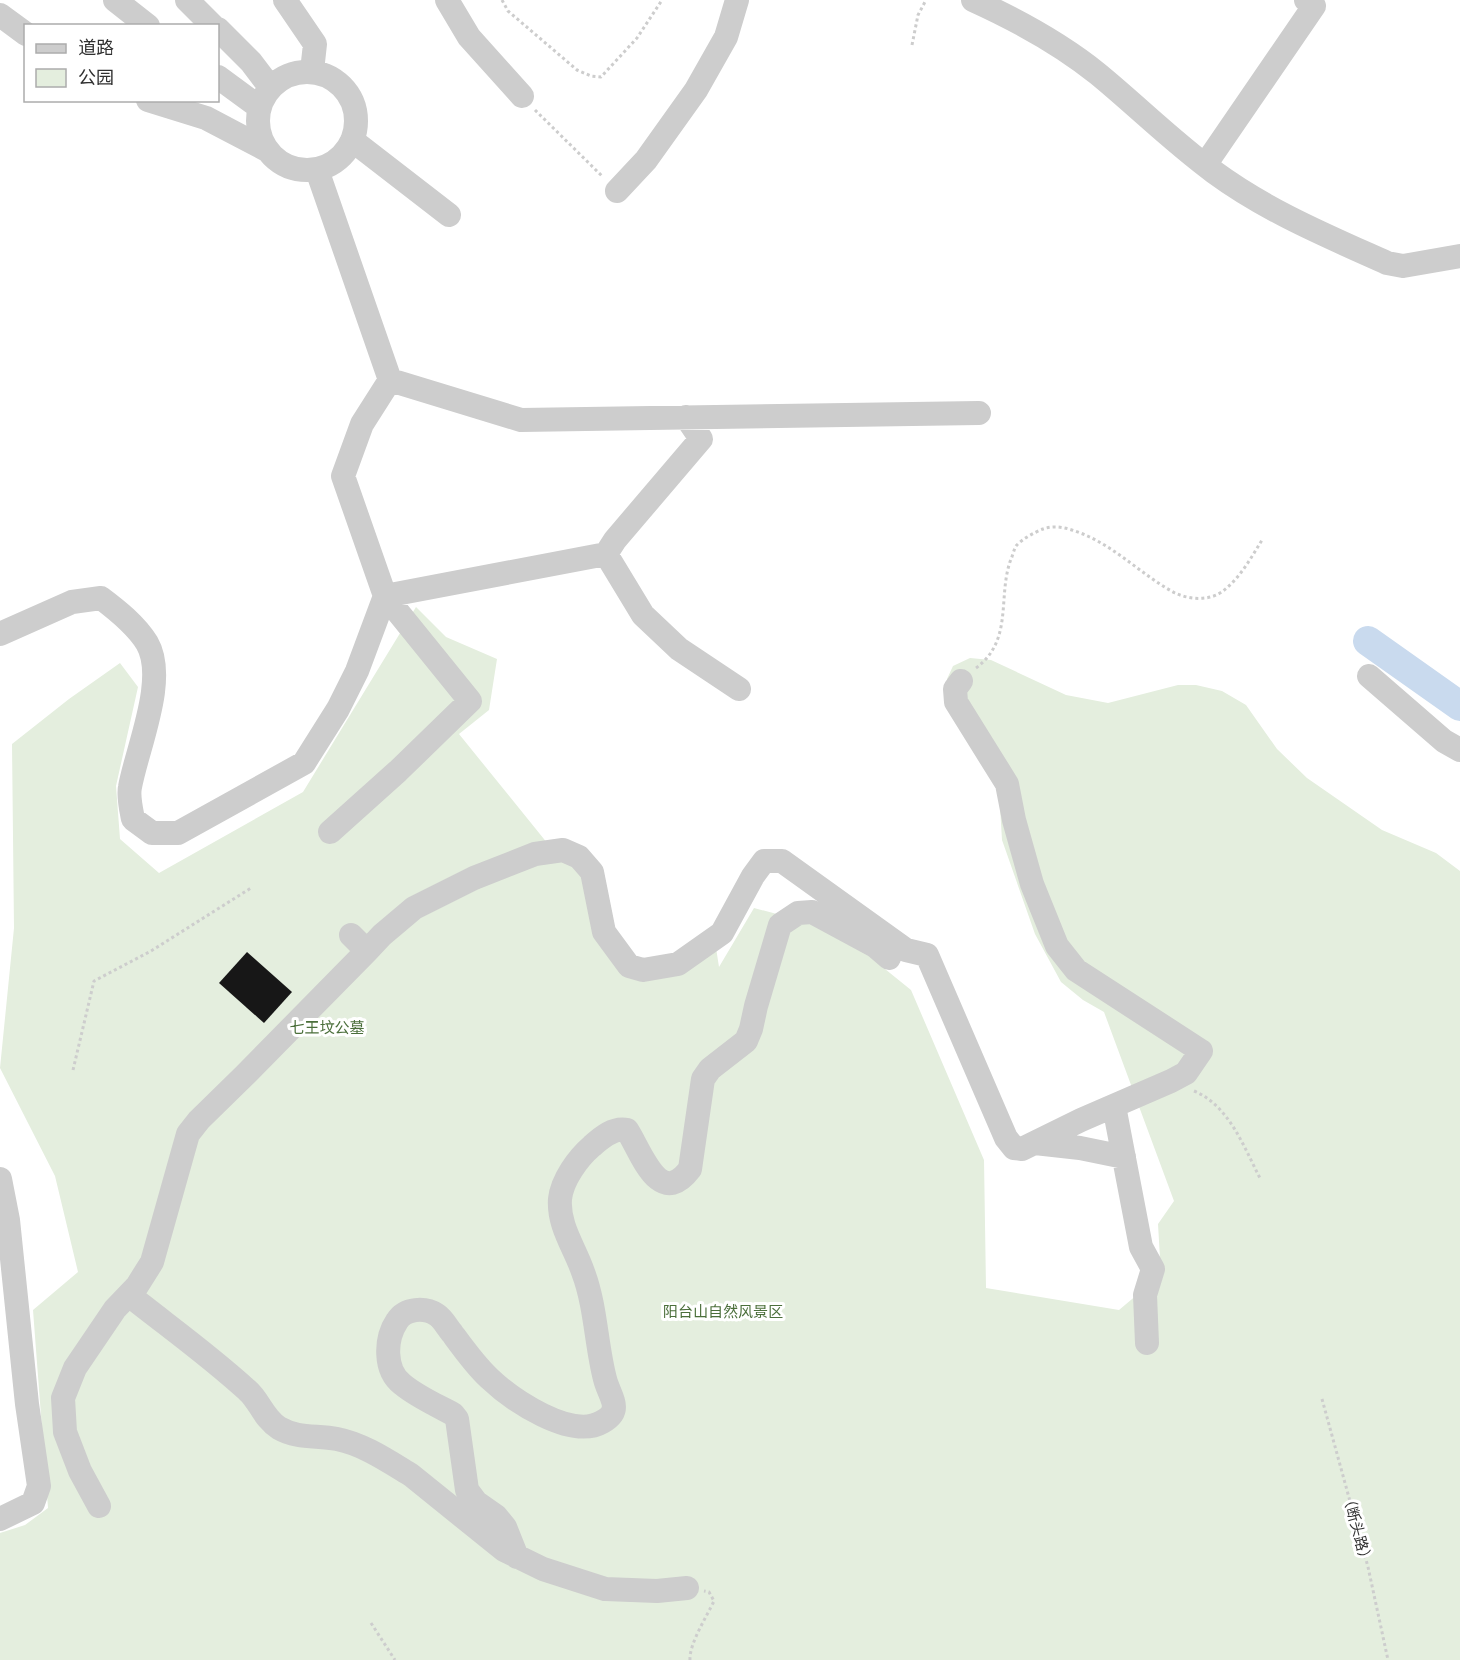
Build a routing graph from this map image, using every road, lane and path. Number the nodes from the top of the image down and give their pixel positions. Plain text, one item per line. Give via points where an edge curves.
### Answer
1 (115, 0) edge
2 (187, 0) edge
3 (285, 0) edge
4 (447, 0) edge
5 (502, 0) edge
6 (662, 0) edge
7 (737, 0) edge
8 (926, 0) edge
9 (973, 0) edge
10 (1313, 2) edge
11 (0, 15) edge
12 (145, 24) edge
13 (211, 24) edge
14 (219, 30) edge
15 (24, 33) edge
16 (912, 45) dead end
17 (312, 71) junction
18 (219, 77) edge
19 (522, 96) joint
20 (264, 97) junction
21 (154, 102) edge
22 (352, 140) junction
23 (267, 150) junction
24 (1205, 165) junction
25 (317, 170) junction
26 (617, 191) joint
27 (449, 215) dead end
28 (1460, 256) edge
29 (390, 380) junction
30 (979, 413) dead end
31 (686, 417) junction
32 (1262, 540) dead end
33 (606, 554) junction
34 (385, 596) junction
35 (0, 634) edge
36 (1369, 676) dead end
37 (961, 681) joint
38 (739, 689) dead end
39 (1460, 750) edge
40 (330, 832) dead end
41 (251, 888) dead end
42 (927, 955) junction
43 (73, 1070) dead end
44 (1171, 1081) junction
45 (1114, 1106) junction
46 (1035, 1143) junction
47 (1124, 1157) junction
48 (0, 1179) edge
49 (1261, 1180) dead end
50 (129, 1295) junction
51 (1147, 1343) dead end
52 (1322, 1399) dead end
53 (99, 1506) dead end
54 (0, 1519) edge
55 (518, 1557) junction
56 (687, 1588) joint
57 (370, 1623) dead end
58 (394, 1660) edge
59 (690, 1660) edge
60 (1388, 1660) edge

1 - 12 street
2 - 13 street
3 - 17 street via 315,44
4 - 19 street via 469,38
5 - 6 path via 508,11 577,70 601,76 638,38
7 - 26 street via 726,37 696,90
8 - 16 path via 918,15
9 - 24 street via 1047,39 1097,73
10 - 24 street
11 - 15 street
14 - 20 street via 251,62
17 - 20 street via 290,74
17 - 22 street via 333,78 353,100 357,117
18 - 20 street
19 - 26 path
20 - 23 street via 258,131
21 - 23 street via 206,118
22 - 25 street via 335,162
22 - 27 street
23 - 25 street via 290,167
24 - 28 street via 1281,215 1387,263 1403,266
25 - 29 street
29 - 31 street via 521,420
29 - 34 street via 362,424 343,476
30 - 31 street
31 - 33 street via 701,439
32 - 37 path via 1246,566 1222,591 1209,598 1194,598 1177,594 1091,537 1066,527 1045,528 1030,535 1016,546 1007,569 1003,625 996,642 982,664
33 - 34 street
33 - 38 street via 643,615 679,649
34 - 35 street via 357,671 304,764 178,832 152,833 133,819 129,789 149,716 155,669 147,643 100,598 72,602
34 - 40 street via 470,701
36 - 39 street via 1444,741
37 - 44 street via 955,689 956,702 1007,784 1032,884 1057,946 1076,970 1202,1051 1186,1073
41 - 43 path via 151,951 94,981
42 - 46 street via 1006,1138 1014,1148
42 - 50 street via 906,950 782,861 764,861 722,933 678,964 643,970 629,966 604,932 592,872 579,857 563,850 535,854 474,878 414,908 382,935 359,943 246,1075 199,1120 188,1134 152,1262
42 - 55 street via 907,966 900,965 875,946 812,912 798,913 780,925 746,1041 703,1079 690,1168 683,1178 662,1182 653,1175 627,1130 621,1128 609,1132 583,1154 562,1188 562,1222 584,1273 605,1379 614,1404 610,1417 592,1427 548,1418 489,1378 439,1316 415,1310 398,1318 387,1347 392,1370 400,1383 457,1419 467,1490 505,1527
44 - 45 street
44 - 49 path via 1201,1094 1220,1108
45 - 46 street
45 - 47 street
46 - 47 street
47 - 51 street via 1141,1247 1153,1269 1145,1295
48 - 54 street via 39,1486 33,1503
50 - 53 street via 75,1368 63,1398 64,1432
50 - 55 street via 250,1392 266,1418 278,1427 298,1437 337,1439 394,1464
52 - 60 path, （断头路） via 1368,1568
55 - 56 street via 605,1589
56 - 59 path via 709,1592 714,1601
57 - 58 path

